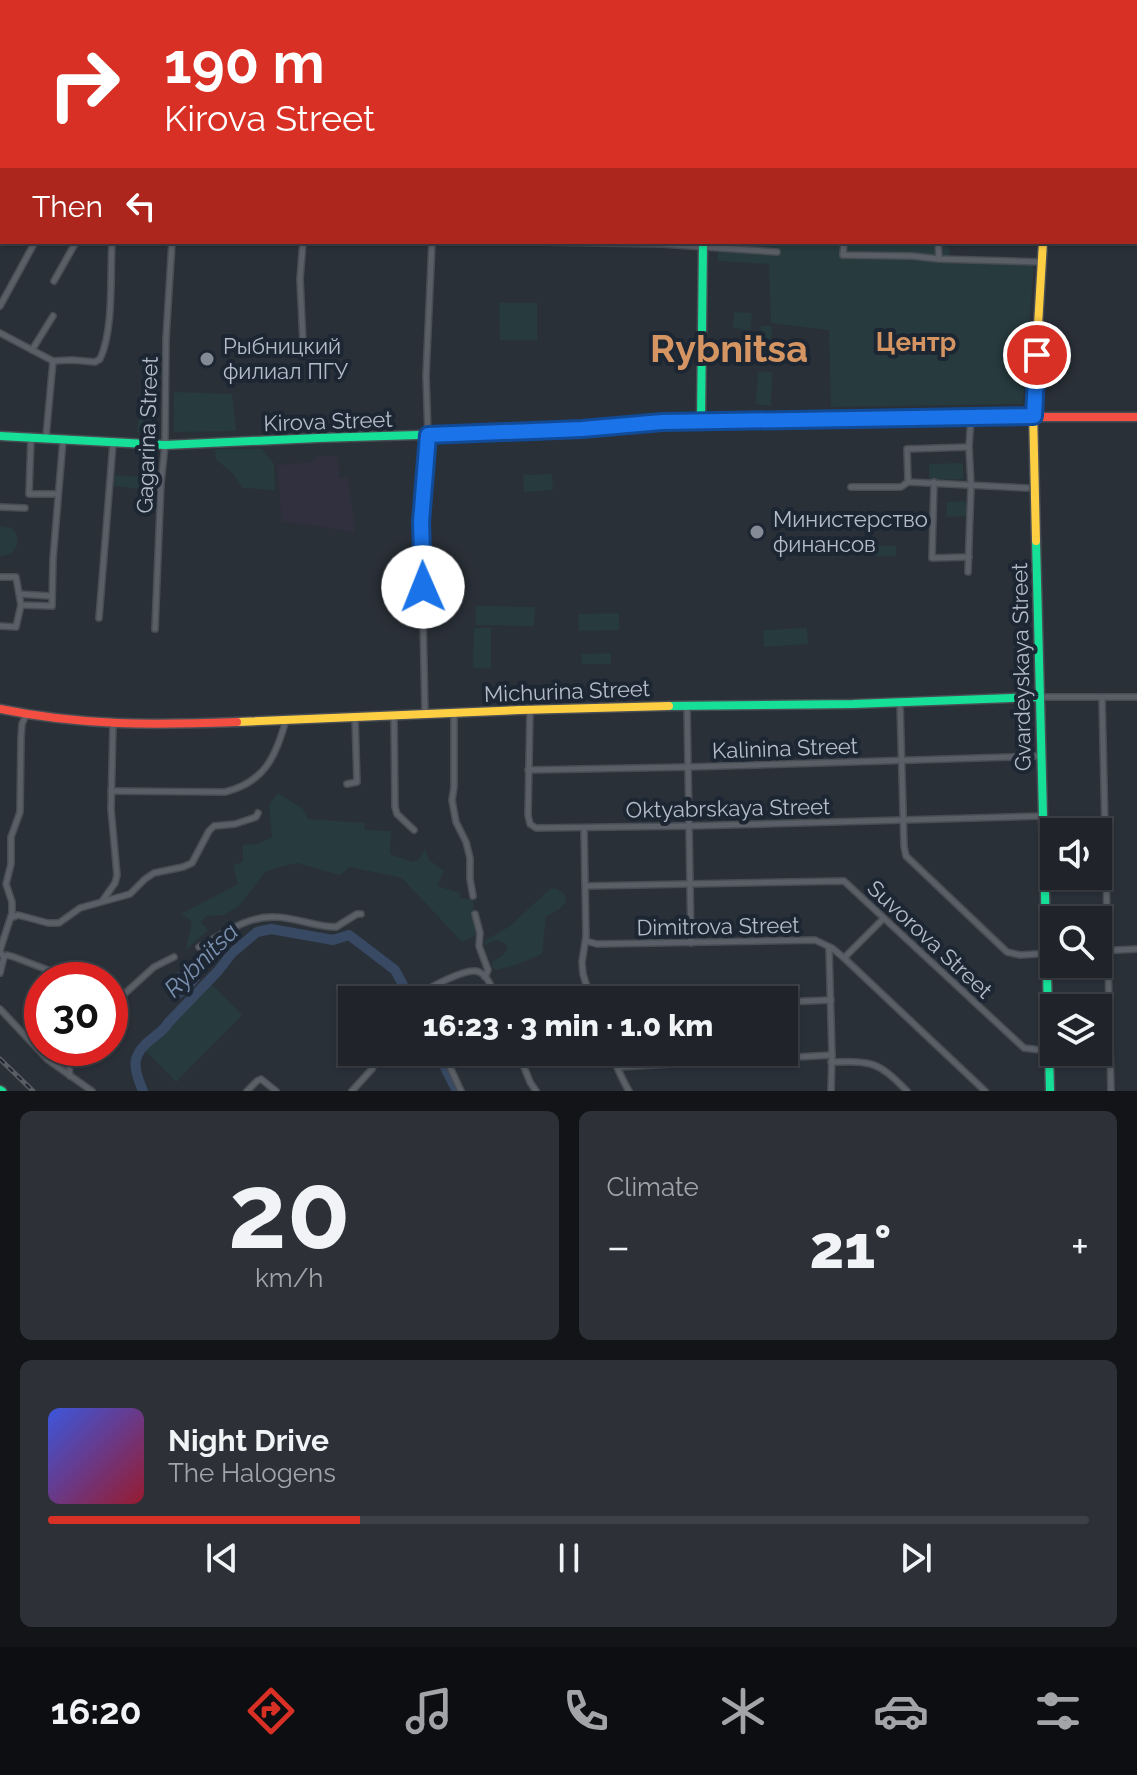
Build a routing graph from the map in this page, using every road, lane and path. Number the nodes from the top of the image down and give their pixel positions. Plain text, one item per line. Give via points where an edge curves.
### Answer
1 (34, 244) edge
2 (75, 244) edge
3 (111, 244) edge
4 (172, 244) edge
5 (303, 244) edge
6 (432, 244) edge
7 (703, 244) edge
8 (844, 244) edge
9 (938, 244) edge
10 (1043, 244) edge
11 (777, 252) dead end
12 (939, 259) junction
13 (1042, 262) junction
14 (54, 281) dead end
15 (0, 306) edge
16 (53, 316) dead end
17 (0, 333) edge
18 (251, 346) dead end
19 (32, 350) junction
20 (53, 361) junction
21 (1034, 416) junction
22 (971, 417) junction
23 (1137, 417) edge
24 (701, 422) junction
25 (428, 435) junction
26 (0, 436) edge
27 (31, 437) junction
28 (46, 437) junction
29 (63, 440) junction
30 (113, 443) junction
31 (165, 445) junction
32 (969, 447) junction
33 (908, 482) junction
34 (934, 482) junction
35 (971, 485) junction
36 (851, 487) dead end
37 (1027, 488) dead end
38 (57, 494) junction
39 (0, 507) edge
40 (25, 508) dead end
41 (969, 557) junction
42 (968, 572) dead end
43 (0, 577) edge
44 (19, 594) junction
45 (51, 596) junction
46 (21, 605) junction
47 (99, 618) dead end
48 (0, 626) edge
49 (155, 629) dead end
50 (1040, 697) junction
51 (1137, 697) edge
52 (1102, 698) junction
53 (900, 703) junction
54 (687, 706) junction
55 (530, 710) junction
56 (2, 712) edge
57 (454, 713) junction
58 (26, 714) junction
59 (425, 714) junction
60 (394, 715) junction
61 (355, 716) junction
62 (286, 720) junction
63 (113, 725) junction
64 (1042, 756) junction
65 (902, 761) junction
66 (688, 767) junction
67 (528, 770) junction
68 (347, 784) dead end
69 (111, 791) junction
70 (258, 813) dead end
71 (1043, 816) junction
72 (903, 819) junction
73 (689, 826) junction
74 (584, 828) junction
75 (414, 830) dead end
76 (691, 884) junction
77 (586, 886) junction
78 (473, 896) dead end
79 (103, 901) junction
80 (1048, 906) edge
81 (1106, 906) edge
82 (361, 914) dead end
83 (475, 914) dead end
84 (11, 918) junction
85 (884, 918) junction
86 (586, 941) junction
87 (691, 943) junction
88 (199, 947) dead end
89 (829, 947) junction
90 (1137, 949) edge
91 (1112, 950) edge
92 (1040, 954) edge
93 (4, 957) junction
94 (174, 957) dead end
95 (844, 958) junction
96 (27, 962) edge
97 (0, 973) edge
98 (1108, 978) edge
99 (486, 979) junction
100 (439, 986) edge
101 (489, 986) edge
102 (587, 986) edge
103 (128, 991) edge
104 (831, 1000) junction
105 (798, 1001) edge
106 (0, 1009) edge
107 (1040, 1050) edge
108 (832, 1058) junction
109 (69, 1066) edge
110 (373, 1066) edge
111 (449, 1066) edge
112 (524, 1066) edge
113 (1049, 1066) edge
114 (619, 1067) joint
115 (70, 1077) junction
116 (92, 1091) edge
117 (247, 1091) edge
118 (276, 1091) edge
119 (352, 1091) edge
120 (461, 1091) edge
121 (536, 1091) edge
122 (629, 1091) edge
123 (831, 1091) edge
124 (907, 1091) edge
125 (984, 1091) edge
126 (1050, 1091) edge
127 (1111, 1091) edge

1 - 15 street
2 - 14 street
3 - 20 street via 103,353 95,362
4 - 31 street, Gagarina Street
5 - 18 street via 303,343
6 - 25 street
7 - 11 street
7 - 24 street
8 - 12 street via 843,255
9 - 12 street
10 - 13 street, Gvardeyskaya Street
12 - 13 street
13 - 21 street, Gvardeyskaya Street
16 - 19 street
17 - 19 street
19 - 20 street
20 - 28 street
21 - 22 street, Kirova Street
21 - 23 street, Kirova Street
21 - 50 street, Gvardeyskaya Street
22 - 24 street, Kirova Street
22 - 32 street
24 - 25 street, Kirova Street
25 - 31 street, Kirova Street
25 - 59 street via 421,522
26 - 27 street, Kirova Street
27 - 28 street, Kirova Street
27 - 38 street via 29,494
28 - 29 street, Kirova Street
29 - 30 street, Kirova Street
29 - 38 street
30 - 31 street, Kirova Street
30 - 47 street
31 - 49 street, Gagarina Street
32 - 33 street via 907,449
32 - 35 street
33 - 34 street
33 - 36 street via 901,487
34 - 35 street
34 - 41 street via 932,558
35 - 37 street
35 - 41 street
38 - 45 street
39 - 40 street
41 - 42 street
43 - 44 street via 16,577
44 - 45 street
44 - 46 street
45 - 46 street via 52,606
46 - 48 street via 16,627
50 - 52 street, Michurina Street
50 - 53 street, Michurina Street
50 - 64 street, Gvardeyskaya Street
51 - 52 street, Michurina Street
52 - 81 street
53 - 54 street, Michurina Street
53 - 65 street
54 - 55 street, Michurina Street
54 - 66 street
55 - 57 street, Michurina Street
55 - 67 street, Oktyabrskaya Street
56 - 58 street, Michurina Street
57 - 59 street, Michurina Street
57 - 78 street via 452,800 470,858
58 - 63 street, Michurina Street
58 - 84 street via 20,812 11,837 6,884
59 - 60 street, Michurina Street
60 - 61 street, Michurina Street
60 - 75 street via 395,807
61 - 62 street, Michurina Street
61 - 68 street via 357,782
62 - 63 street, Michurina Street
62 - 69 street via 269,764 240,788
63 - 69 street
64 - 65 street, Kalinina Street
64 - 71 street, Gvardeyskaya Street
65 - 66 street, Kalinina Street
65 - 72 street
66 - 67 street, Kalinina Street
66 - 73 street
67 - 74 street, Oktyabrskaya Street via 531,826
69 - 79 street via 117,875
70 - 79 street via 248,821 211,828 188,865 154,873 130,894
71 - 72 street, Oktyabrskaya Street
71 - 80 street, Gvardeyskaya Street
72 - 73 street, Oktyabrskaya Street
72 - 92 street via 906,856 1007,952
73 - 74 street, Oktyabrskaya Street
73 - 76 street
74 - 77 street
76 - 77 street, Suvorova Street
76 - 85 street, Suvorova Street via 844,881
76 - 87 street
77 - 86 street
79 - 84 street via 80,908 59,923
82 - 88 street via 336,927 272,916 244,923
83 - 99 street
84 - 93 street via 0,951
85 - 95 street
85 - 107 street, Suvorova Street via 1024,1048
86 - 87 street, Dimitrova Street
86 - 102 street
87 - 89 street, Dimitrova Street via 815,940
89 - 95 street, Dimitrova Street
89 - 104 street
90 - 91 street
93 - 96 street
93 - 97 street
94 - 103 street
95 - 125 street, Dimitrova Street
98 - 127 street
99 - 100 street via 480,972 466,973
99 - 101 street
104 - 105 street
104 - 108 street
106 - 115 street
108 - 114 street
108 - 123 street
108 - 124 street via 873,1063
109 - 115 street
110 - 119 street
111 - 120 street
112 - 121 street
113 - 126 street, Gvardeyskaya Street
114 - 122 street
115 - 116 street
117 - 118 street via 261,1079

